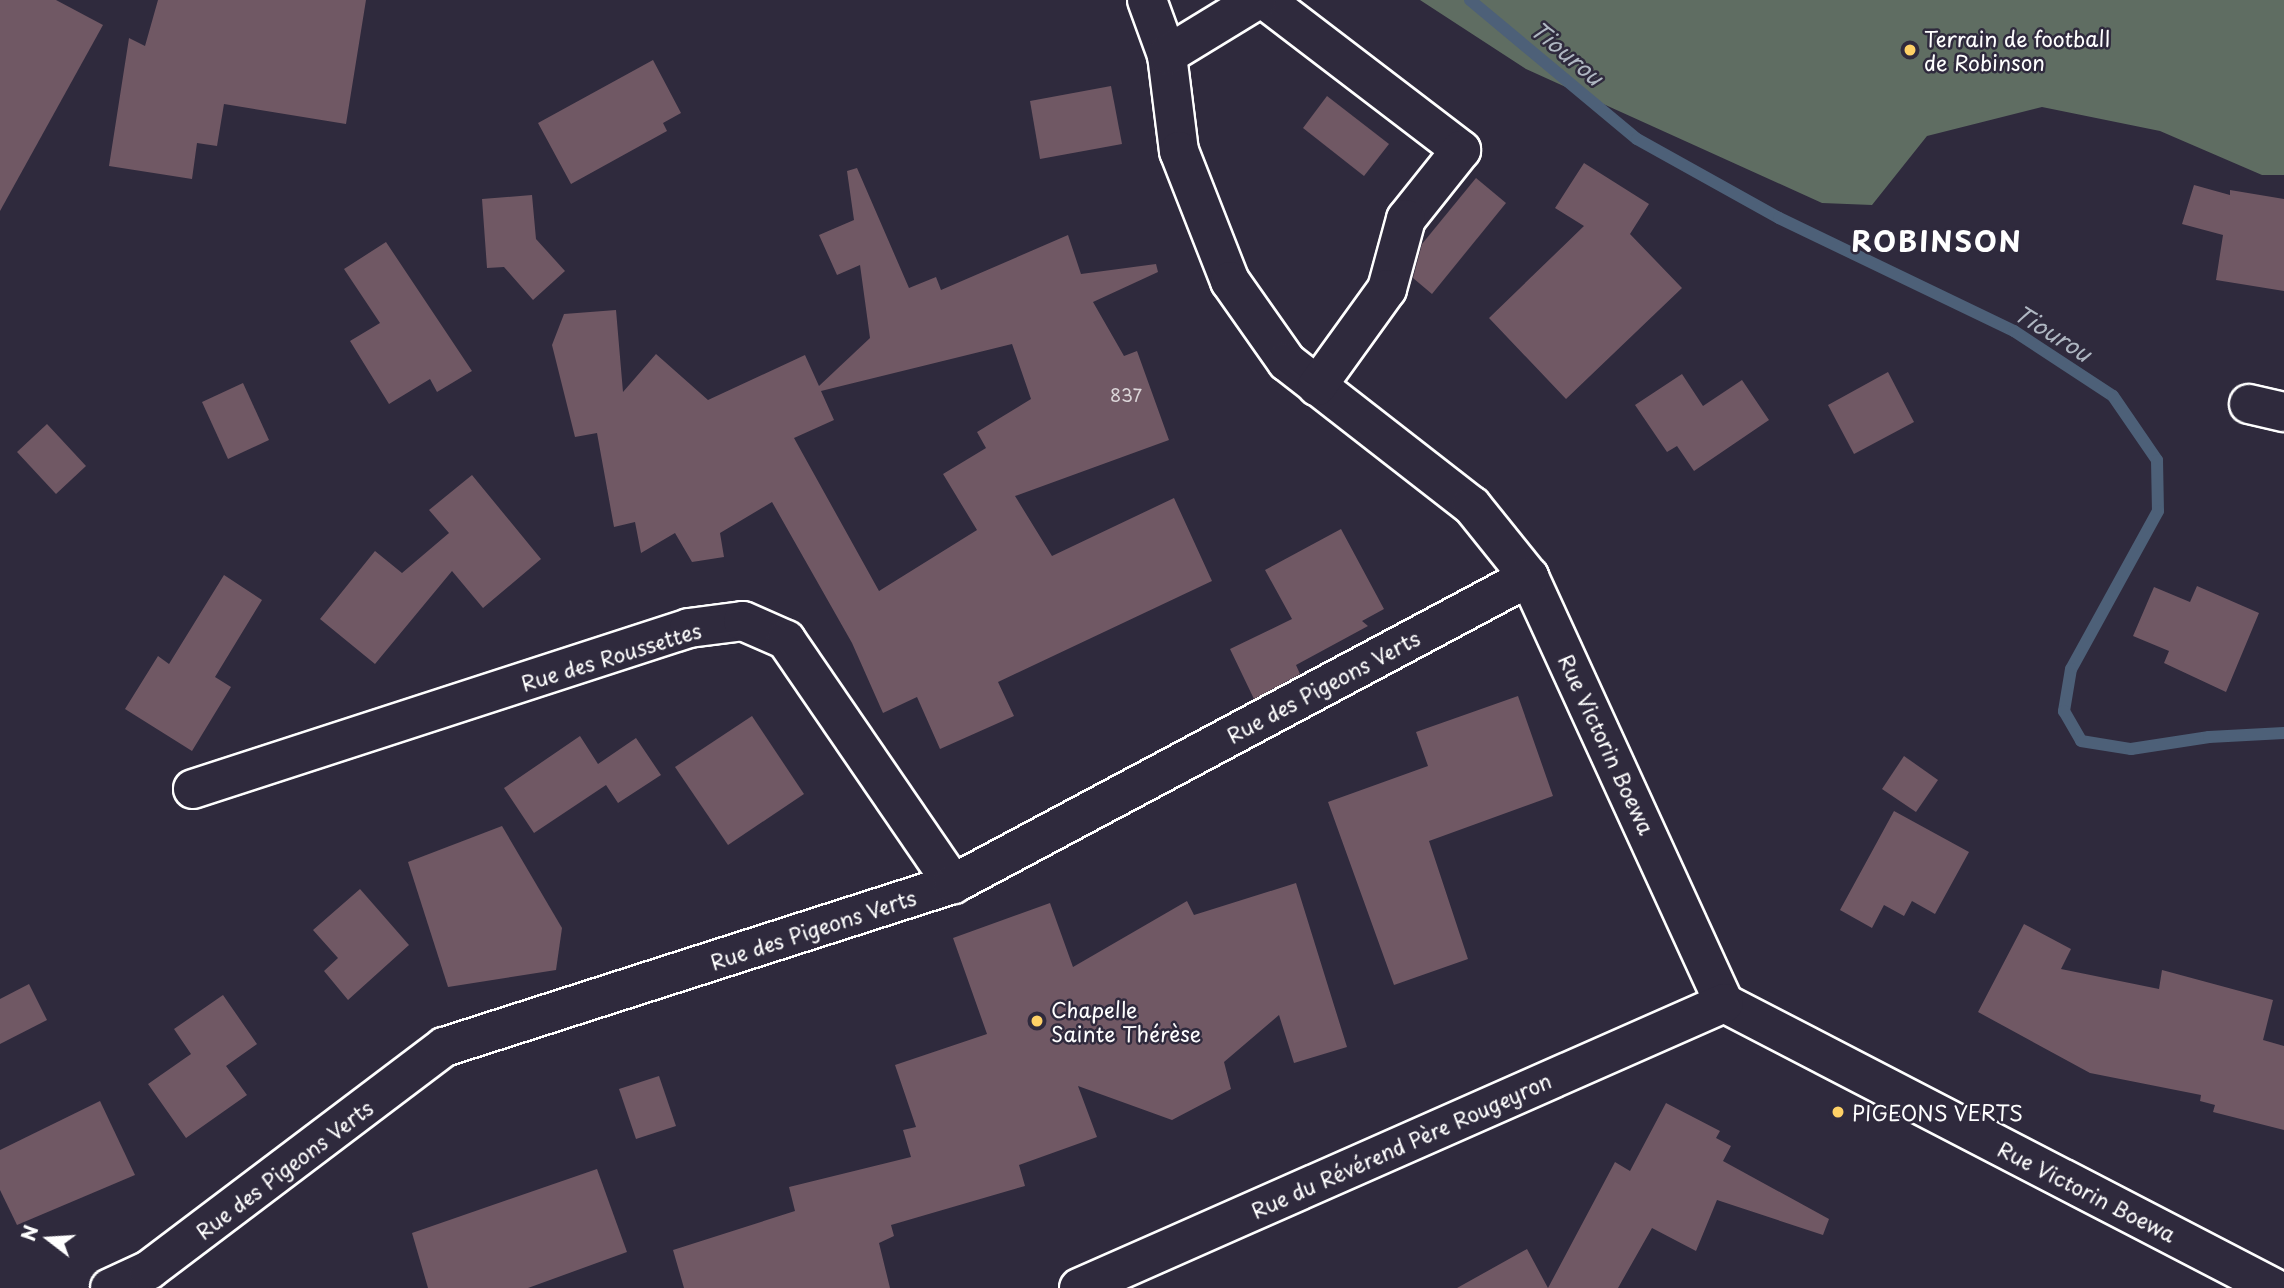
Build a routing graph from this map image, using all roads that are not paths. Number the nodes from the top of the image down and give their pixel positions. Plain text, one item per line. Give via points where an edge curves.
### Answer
1 (1147, 0) edge
2 (1257, 0) edge
3 (1265, 0) edge
4 (1167, 55) junction
5 (1317, 386) junction
6 (1528, 577) junction
7 (193, 789) dead end
8 (953, 884) junction
9 (1724, 1003) junction
10 (110, 1288) edge
11 (1079, 1288) edge
12 (2274, 1288) edge

1 - 4 street, Rue Victorin Boewa
2 - 4 street
3 - 5 street via 1461,150 1406,219 1387,289
4 - 5 street, Rue Victorin Boewa via 1179,150 1230,281 1287,362
5 - 6 street, Rue Victorin Boewa via 1472,506
6 - 8 street, Rue des Pigeons Verts
6 - 9 street, Rue Victorin Boewa
7 - 8 street, Rue des Roussettes via 678,632 743,621 786,640
8 - 10 street, Rue des Pigeons Verts via 444,1047 149,1270
9 - 11 street, Rue du Révérend Père Rougeyron
9 - 12 street, Rue Victorin Boewa

